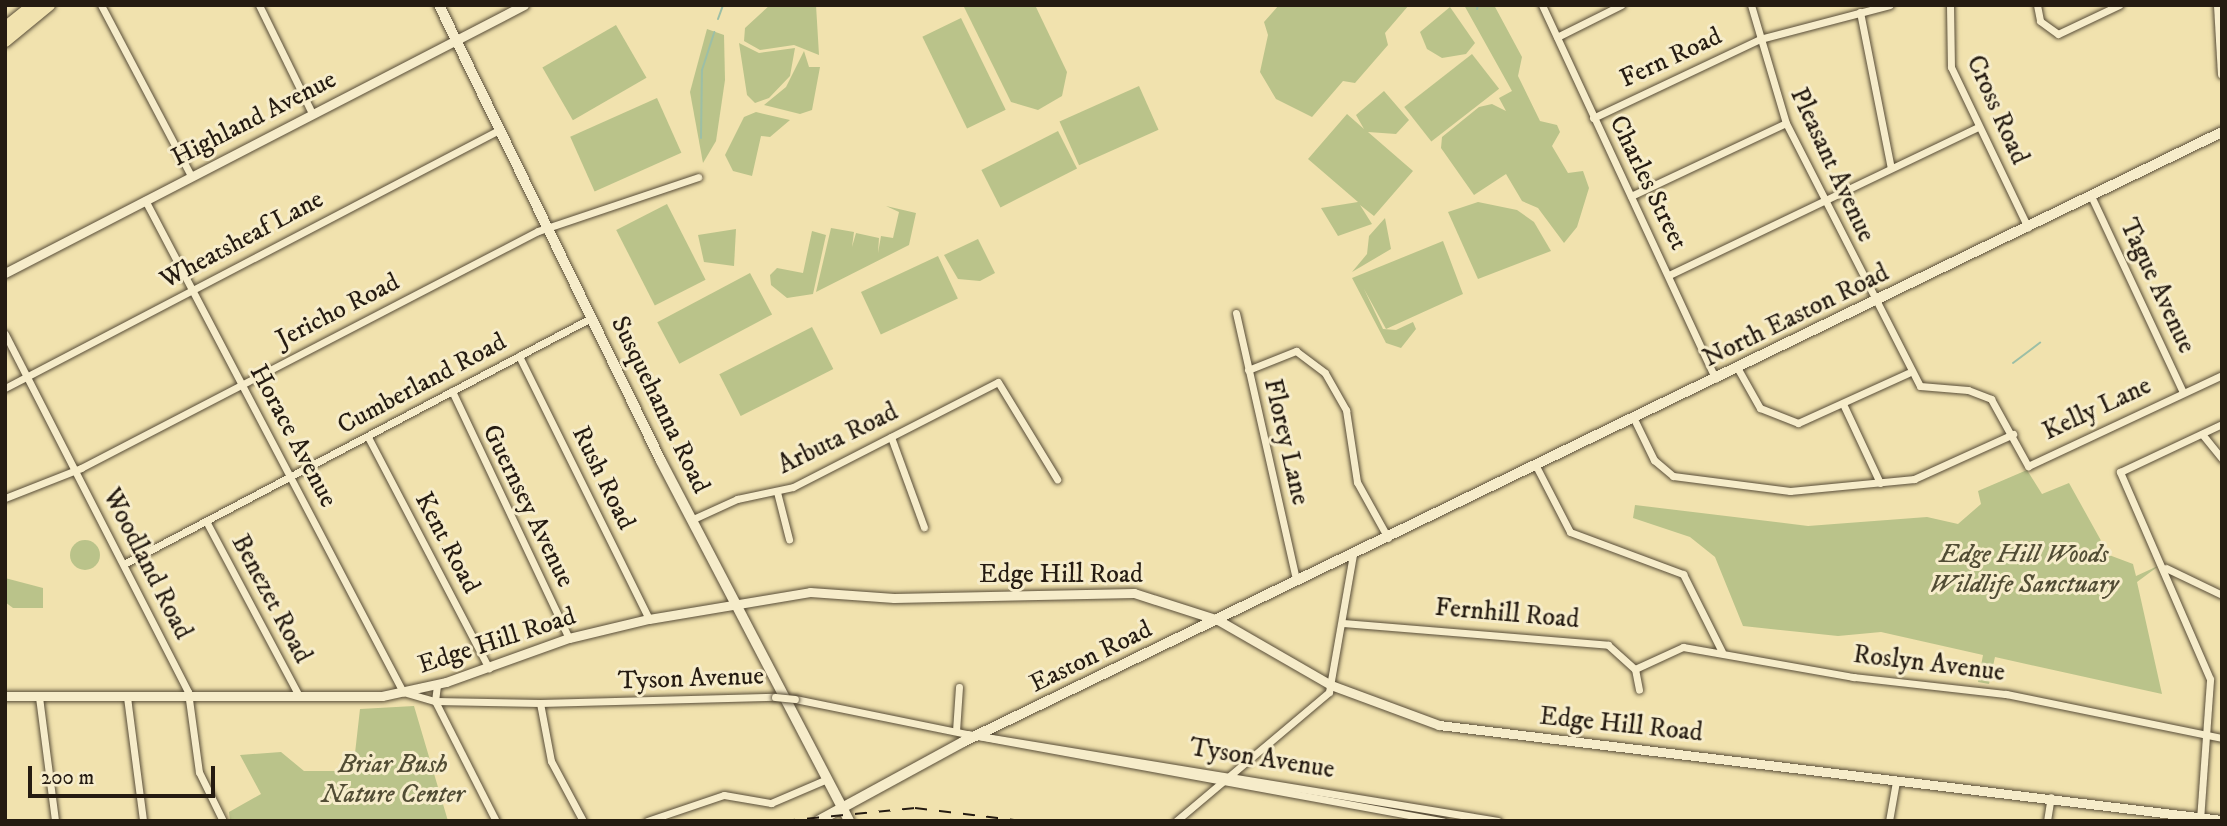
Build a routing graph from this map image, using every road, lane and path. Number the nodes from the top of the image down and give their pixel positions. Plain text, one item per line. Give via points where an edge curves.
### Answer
1 (33, 5) edge
2 (49, 5) edge
3 (101, 5) edge
4 (259, 5) edge
5 (439, 5) edge
6 (524, 5) edge
7 (1542, 5) edge
8 (1621, 5) edge
9 (1751, 5) edge
10 (1890, 5) edge
11 (1950, 5) edge
12 (2037, 5) edge
13 (2119, 5) edge
14 (2218, 5) edge
15 (1860, 12) junction
16 (5, 28) edge
17 (1557, 37) junction
18 (454, 39) junction
19 (1760, 39) junction
20 (5, 41) edge
21 (2222, 74) edge
22 (312, 113) junction
23 (1593, 118) junction
24 (1786, 123) junction
25 (1978, 127) junction
26 (499, 130) junction
27 (2222, 132) edge
28 (1891, 168) junction
29 (191, 176) junction
30 (698, 177) dead end
31 (1631, 196) junction
32 (2092, 198) junction
33 (145, 200) junction
34 (1824, 200) junction
35 (546, 228) junction
36 (2028, 228) junction
37 (5, 273) edge
38 (1669, 275) junction
39 (193, 290) junction
40 (1875, 304) junction
41 (1236, 313) dead end
42 (591, 318) junction
43 (5, 334) edge
44 (519, 356) junction
45 (1738, 369) junction
46 (1248, 370) junction
47 (1908, 373) junction
48 (2222, 375) edge
49 (27, 377) junction
50 (1716, 380) junction
51 (242, 385) junction
52 (5, 388) edge
53 (452, 391) junction
54 (2183, 392) junction
55 (1844, 406) junction
56 (1634, 419) junction
57 (2222, 425) edge
58 (2202, 433) junction
59 (2012, 434) junction
60 (368, 437) junction
61 (891, 437) junction
62 (2222, 458) edge
63 (1536, 467) junction
64 (75, 471) junction
65 (290, 475) junction
66 (1057, 479) dead end
67 (1880, 483) junction
68 (777, 492) junction
69 (5, 498) edge
70 (691, 520) junction
71 (206, 521) junction
72 (924, 527) dead end
73 (1388, 538) junction
74 (789, 539) dead end
75 (1353, 555) junction
76 (124, 564) junction
77 (2165, 568) junction
78 (1296, 580) junction
79 (2222, 595) edge
80 (736, 604) junction
81 (649, 619) junction
82 (1218, 620) junction
83 (1343, 623) junction
84 (569, 638) junction
85 (1722, 652) junction
86 (489, 668) junction
87 (1634, 669) junction
88 (437, 685) junction
89 (1331, 685) junction
90 (959, 687) dead end
91 (1639, 690) dead end
92 (403, 692) junction
93 (5, 696) edge
94 (186, 696) junction
95 (299, 696) junction
96 (39, 697) junction
97 (127, 697) junction
98 (435, 701) junction
99 (540, 703) junction
100 (956, 731) junction
101 (978, 736) junction
102 (2211, 738) junction
103 (2222, 738) edge
104 (1232, 776) junction
105 (827, 779) junction
106 (1223, 782) junction
107 (1896, 782) junction
108 (2051, 797) junction
109 (840, 805) junction
110 (1422, 808) junction
111 (1421, 817) junction
112 (2200, 819) edge
113 (2222, 820) edge
114 (55, 821) edge
115 (143, 821) edge
116 (223, 821) edge
117 (495, 821) edge
118 (583, 821) edge
119 (647, 821) edge
120 (818, 821) edge
121 (849, 821) edge
122 (1176, 821) edge
123 (1443, 821) edge
124 (1498, 821) edge
125 (1889, 821) edge
126 (2048, 821) edge

1 - 16 highway
2 - 20 highway
3 - 29 street
4 - 22 street
5 - 18 main road, Susquehanna Road
6 - 18 street, Highland Avenue
7 - 17 street, Charles Street
8 - 17 street
9 - 19 street, Pleasant Avenue
10 - 15 street, Fern Road
11 - 25 street, Cross Road via 1951,67
12 - 13 street via 2046,28 2066,32
14 - 21 street
15 - 19 street, Fern Road
15 - 28 street
17 - 23 street, Charles Street
18 - 22 street, Highland Avenue
18 - 26 main road, Susquehanna Road
19 - 23 street, Fern Road
19 - 24 street, Pleasant Avenue
22 - 29 street, Highland Avenue
23 - 31 street, Charles Street
24 - 31 street
24 - 34 street, Pleasant Avenue
25 - 28 street
25 - 36 street, Cross Road
26 - 35 main road, Susquehanna Road
26 - 39 street, Wheatsheaf Lane
27 - 32 main road, North Easton Road
28 - 34 street
29 - 33 street, Highland Avenue
30 - 35 street, Jericho Road
31 - 38 street, Charles Street
32 - 36 main road, North Easton Road
32 - 54 street, Tague Avenue
33 - 37 street, Highland Avenue
33 - 39 street, Horace Avenue
34 - 38 street
34 - 40 street, Pleasant Avenue
35 - 42 main road, Susquehanna Road
35 - 51 street, Jericho Road
36 - 40 main road, North Easton Road
38 - 50 street, Charles Street
39 - 49 street, Wheatsheaf Lane
39 - 51 street, Horace Avenue
40 - 45 main road, North Easton Road
40 - 47 street, Pleasant Avenue
41 - 46 street, Florey Lane
42 - 44 street, Cumberland Road
42 - 70 main road, Susquehanna Road
43 - 49 street, Woodland Road
44 - 53 street, Cumberland Road
44 - 81 street, Rush Road
45 - 50 main road, North Easton Road
45 - 55 street via 1760,408 1784,421 1806,422
46 - 73 street via 1296,351 1325,373 1346,410 1357,482
46 - 78 street, Florey Lane
47 - 55 street
47 - 59 street via 1933,392 1968,390 1991,399
48 - 54 street, Kelly Lane
49 - 52 street, Wheatsheaf Lane
49 - 64 street, Woodland Road
50 - 56 main road, North Easton Road
51 - 64 street, Jericho Road
51 - 65 street, Horace Avenue
53 - 60 street, Cumberland Road
53 - 84 street, Guernsey Avenue
54 - 59 street, Kelly Lane via 2028,466
55 - 67 street
56 - 63 main road, North Easton Road
56 - 67 street via 1654,460 1673,476 1799,492
57 - 58 street
58 - 62 street
58 - 77 street via 2120,471
59 - 67 street via 1922,477
60 - 65 street, Cumberland Road
60 - 86 street, Kent Road
61 - 66 street, Arbuta Road via 998,382
61 - 68 street, Arbuta Road
61 - 72 street
63 - 73 main road, North Easton Road
63 - 85 street via 1570,532 1683,574
64 - 69 street, Jericho Road
64 - 76 street, Woodland Road
65 - 71 street, Cumberland Road
65 - 92 street, Horace Avenue
68 - 70 street, Arbuta Road via 737,499
68 - 74 street
70 - 80 main road, Susquehanna Road
71 - 76 street, Cumberland Road
71 - 95 street, Benezet Road
73 - 75 main road, Easton Road
75 - 78 main road, Easton Road
75 - 83 street
76 - 94 street, Woodland Road
77 - 79 street
77 - 102 street via 2210,679
78 - 82 main road, Easton Road
80 - 81 street, Edge Hill Road
80 - 82 street, Edge Hill Road via 829,592 894,598 1134,593
80 - 105 main road, Susquehanna Road
81 - 84 street, Edge Hill Road
82 - 89 street, Edge Hill Road
82 - 101 main road, Easton Road
83 - 87 street, Fernhill Road via 1608,645
83 - 89 street
84 - 86 street, Edge Hill Road
85 - 87 street, Roslyn Avenue via 1669,649
85 - 102 street, Roslyn Avenue via 1854,677 1919,680 2064,704
86 - 88 street, Edge Hill Road
87 - 91 street
88 - 92 street, Edge Hill Road
88 - 98 street
89 - 104 street via 1315,708
89 - 107 street, Edge Hill Road via 1439,725
90 - 100 street
92 - 95 street, Edge Hill Road
92 - 98 street, Tyson Avenue
93 - 96 street, Edge Hill Road
94 - 95 street, Edge Hill Road
94 - 97 street, Edge Hill Road
94 - 116 street, Woodland Road via 199,772
96 - 97 street, Edge Hill Road
96 - 114 street
97 - 115 street
98 - 99 street, Tyson Avenue
98 - 117 street
99 - 100 street, Tyson Avenue, bridge via 775,697
99 - 118 street via 551,761
100 - 101 street, Tyson Avenue
101 - 104 street, Tyson Avenue
101 - 106 street, Tyson Avenue
101 - 109 main road, Easton Road
102 - 103 street, Roslyn Avenue
102 - 112 street
104 - 106 street
104 - 110 street, Tyson Avenue
105 - 109 main road, Susquehanna Road
105 - 119 street via 771,803 724,795
106 - 111 street, Tyson Avenue
106 - 122 street
107 - 108 street, Edge Hill Road
107 - 125 street
108 - 112 street, Edge Hill Road
108 - 126 street
109 - 120 main road, Easton Road
109 - 121 main road, Susquehanna Road
110 - 111 street
110 - 124 street, Tyson Avenue
111 - 123 street, Tyson Avenue
112 - 113 street, Edge Hill Road

